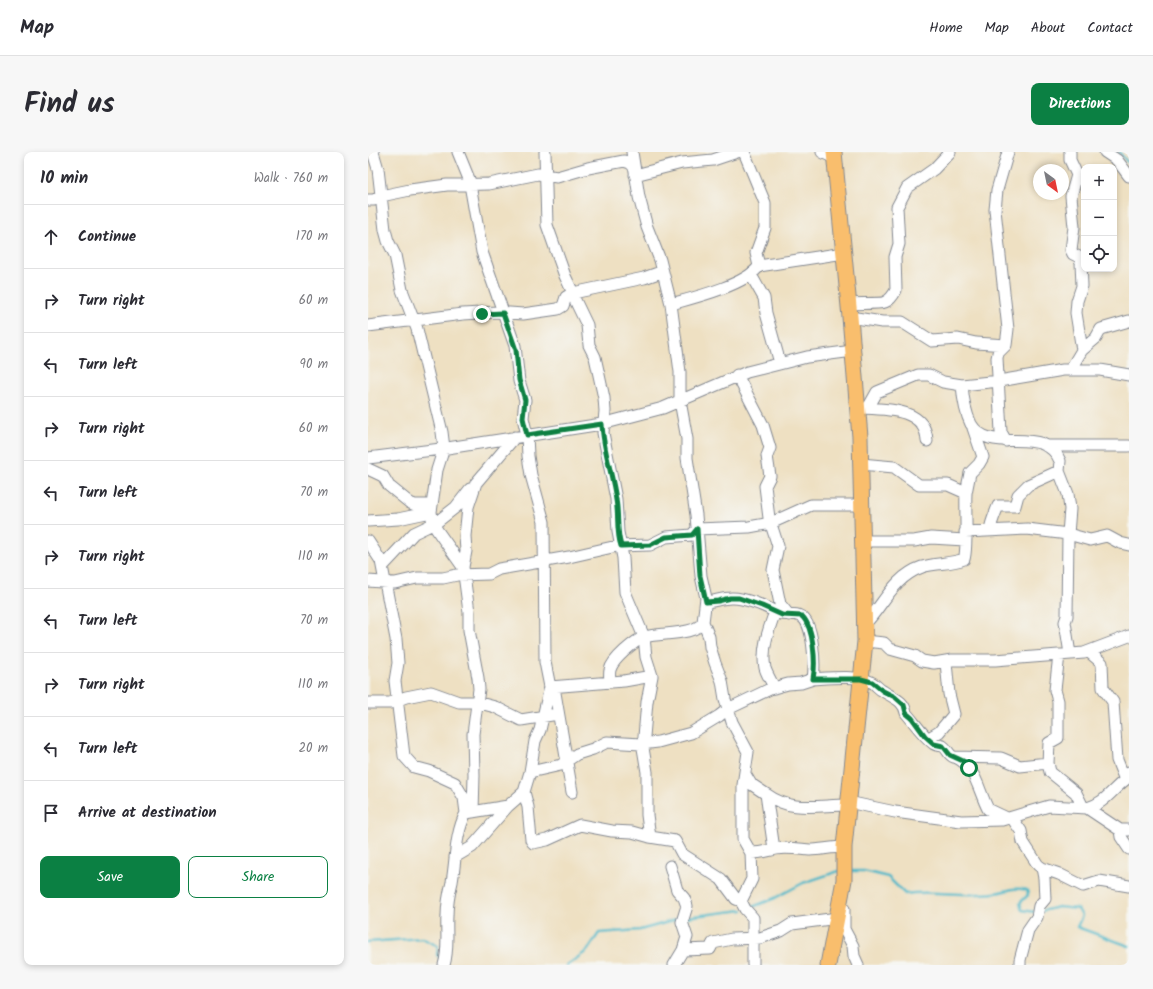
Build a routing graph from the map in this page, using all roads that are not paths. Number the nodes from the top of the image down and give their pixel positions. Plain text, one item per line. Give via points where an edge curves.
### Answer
1 (373, 152) edge
2 (458, 152) edge
3 (545, 152) edge
4 (632, 152) edge
5 (737, 152) edge
6 (744, 152) edge
7 (950, 152) edge
8 (1008, 152) edge
9 (1070, 152) edge
10 (1105, 152) edge
11 (830, 154) edge
12 (634, 170) junction
13 (545, 175) junction
14 (1129, 176) edge
15 (470, 186) junction
16 (381, 196) junction
17 (368, 200) edge
18 (844, 253) junction
19 (759, 266) junction
20 (661, 272) junction
21 (751, 275) junction
22 (573, 293) junction
23 (671, 304) junction
24 (850, 310) junction
25 (503, 313) junction
26 (414, 320) junction
27 (1129, 321) edge
28 (368, 326) edge
29 (1006, 345) junction
30 (1082, 350) junction
31 (853, 351) junction
32 (780, 363) junction
33 (1070, 370) junction
34 (737, 375) junction
35 (1129, 375) edge
36 (999, 381) junction
37 (962, 385) junction
38 (680, 401) junction
39 (863, 408) junction
40 (1000, 422) junction
41 (602, 424) junction
42 (971, 424) junction
43 (527, 435) junction
44 (515, 437) junction
45 (991, 439) junction
46 (927, 441) dead end
47 (1006, 441) junction
48 (1046, 446) junction
49 (1129, 446) edge
50 (444, 448) junction
51 (368, 458) edge
52 (861, 464) junction
53 (369, 467) edge
54 (1059, 471) junction
55 (476, 483) junction
56 (966, 493) junction
57 (861, 505) junction
58 (431, 509) junction
59 (368, 521) edge
60 (771, 523) junction
61 (433, 524) junction
62 (697, 529) junction
63 (990, 530) junction
64 (1068, 534) junction
65 (965, 536) junction
66 (368, 541) edge
67 (864, 541) junction
68 (1129, 545) edge
69 (621, 546) junction
70 (543, 560) junction
71 (382, 564) junction
72 (463, 571) junction
73 (369, 582) edge
74 (385, 584) junction
75 (706, 602) junction
76 (776, 612) junction
77 (789, 615) junction
78 (703, 622) junction
79 (864, 625) junction
80 (1129, 636) edge
81 (644, 637) junction
82 (865, 641) junction
83 (1089, 652) junction
84 (1064, 654) junction
85 (946, 662) junction
86 (652, 676) junction
87 (813, 679) junction
88 (861, 679) junction
89 (610, 682) junction
90 (552, 687) junction
91 (774, 688) junction
92 (396, 701) junction
93 (476, 702) junction
94 (368, 703) edge
95 (728, 709) junction
96 (558, 714) junction
97 (543, 716) junction
98 (929, 738) junction
99 (644, 743) junction
100 (954, 757) junction
101 (566, 762) junction
102 (1048, 763) junction
103 (530, 772) junction
104 (745, 774) junction
105 (1127, 776) edge
106 (524, 792) junction
107 (572, 792) dead end
108 (766, 794) junction
109 (848, 803) junction
110 (508, 806) junction
111 (1087, 808) junction
112 (470, 812) junction
113 (1009, 818) junction
114 (1125, 830) edge
115 (650, 837) junction
116 (774, 849) junction
117 (1129, 849) edge
118 (751, 853) junction
119 (844, 854) junction
120 (454, 858) junction
121 (670, 866) dead end
122 (1042, 868) junction
123 (1129, 886) edge
124 (741, 902) junction
125 (839, 911) junction
126 (753, 939) junction
127 (683, 950) junction
128 (444, 965) edge
129 (674, 965) edge
130 (753, 965) edge
131 (828, 965) edge
132 (858, 965) edge
133 (1020, 965) edge

1 - 16 street
2 - 15 street via 466,167
3 - 13 street
4 - 12 street
5 - 12 street via 713,160
6 - 19 street via 765,203 765,228 756,253
7 - 24 street via 929,173 907,188 897,207 899,244 895,257 896,290 882,303 867,302
8 - 29 street via 997,190 995,210 1007,315
9 - 30 street via 1070,160 1077,175 1071,196 1074,228 1071,250 1082,262 1082,286 1076,313
10 - 14 street via 1117,160
11 - 18 highway
12 - 13 street via 630,163 624,161 557,177
12 - 20 street via 644,216 660,260
13 - 15 street via 529,175
13 - 22 street via 547,225
15 - 16 street via 447,185
15 - 25 street via 482,252
16 - 17 street
16 - 26 street via 388,242 395,254 402,290
18 - 19 street
18 - 24 highway
19 - 21 street
20 - 22 street
20 - 23 street
21 - 23 street via 707,294
21 - 32 street via 764,298
22 - 25 street via 566,297 563,306 558,309 523,314
22 - 41 street via 587,325 589,345 596,357 604,398
23 - 38 street via 680,372
24 - 29 street via 882,322 902,322 932,341 958,339 976,344
24 - 31 highway
25 - 26 street via 463,314
25 - 43 street via 516,350 519,380 525,400 523,418
26 - 28 street
26 - 50 street via 440,422
27 - 30 street via 1101,329 1096,338
29 - 36 street via 997,355
30 - 33 street
31 - 32 street
31 - 39 highway
32 - 34 street
33 - 35 street via 1106,370
33 - 36 street
34 - 38 street
34 - 60 street via 763,425 770,448 767,456 770,476 765,486
36 - 37 street
36 - 40 street
37 - 39 street via 944,382 928,375 915,375 876,392
37 - 42 street
38 - 41 street via 650,412
38 - 62 street
39 - 46 street via 902,412 914,416 925,429
39 - 52 highway
40 - 45 street
40 - 47 street via 1001,432
41 - 43 street
41 - 69 street via 616,499
42 - 45 street via 979,433
42 - 56 street via 983,457 970,473
43 - 44 street
43 - 70 street via 531,476 544,522
44 - 50 street
44 - 55 street
45 - 47 street
47 - 48 street via 1017,440
48 - 49 street
48 - 54 street via 1059,459
50 - 51 street
50 - 58 street via 437,470
52 - 56 street via 894,467 919,485 948,485
52 - 57 highway
53 - 58 street via 383,476 389,486 410,503
54 - 63 street via 1028,484 1018,495 1015,506 998,506
54 - 64 street via 1068,494
55 - 61 street via 456,507
55 - 72 street via 468,507
56 - 65 street
57 - 60 street via 811,505
57 - 67 highway
58 - 59 street via 398,519
58 - 61 street
60 - 62 street
60 - 77 street via 778,546 774,570 780,604
61 - 71 street via 414,533
61 - 72 street
62 - 69 street via 692,535 666,537 650,545
62 - 75 street via 700,576
63 - 64 street via 1027,529
63 - 65 street
64 - 68 street via 1090,540 1107,536
64 - 84 street
65 - 67 street via 914,541
65 - 79 street via 964,559 923,567 913,572 889,591 875,614
66 - 71 street
67 - 79 highway
69 - 70 street
69 - 81 street via 625,592
70 - 72 street via 499,569 489,574
70 - 90 street via 545,662
71 - 73 street
71 - 74 street
72 - 74 street via 443,578 417,578
72 - 93 street via 469,630 478,678
73 - 74 street
74 - 92 street via 396,639
75 - 76 street via 739,598
75 - 78 street
76 - 77 street
76 - 91 street via 764,654 765,666
77 - 87 street via 802,616 807,622 815,662
78 - 81 street via 698,627 681,632
78 - 95 street
79 - 82 highway
80 - 83 street
81 - 86 street via 645,653
81 - 89 street via 615,661 609,670
82 - 85 street via 884,643 890,649 915,656 925,662
82 - 88 highway
83 - 84 street
83 - 105 street via 1102,663 1103,688 1113,702 1117,760
84 - 85 street
84 - 102 street via 1055,690 1058,701 1058,738 1049,743
85 - 98 street via 954,714 939,732
86 - 89 street
86 - 99 street
87 - 88 street
87 - 91 street
88 - 98 street via 872,682 898,699 922,733
88 - 109 highway
89 - 90 street
90 - 96 street
90 - 97 street
91 - 95 street
92 - 93 street via 431,692 459,702
92 - 94 street
92 - 112 street via 402,730 402,748 407,761 414,767 430,771 455,783
93 - 97 street via 500,709 521,720
93 - 112 street via 472,734 474,775
95 - 99 street via 691,733
95 - 104 street via 735,730 748,752
96 - 97 street
96 - 101 street
97 - 103 street via 535,741
98 - 100 street via 934,744 943,746 948,754
99 - 101 street via 608,742 577,754
99 - 115 street
100 - 102 street via 1001,758 1020,766
100 - 113 street via 963,761 972,772 988,809
101 - 103 street
101 - 107 street
102 - 111 street via 1050,772 1076,793 1082,805
103 - 106 street
104 - 108 street via 751,784
104 - 118 street via 743,839
105 - 111 street via 1098,805
106 - 110 street
106 - 115 street via 533,843 547,840 580,825
108 - 109 street via 785,805 806,807
108 - 116 street
109 - 113 street via 953,820 988,822
109 - 119 highway
110 - 112 street
110 - 120 street via 472,847
111 - 113 street via 1049,806
111 - 114 street
112 - 120 street via 460,828
113 - 122 street via 1021,831 1023,842
114 - 117 street via 1121,837
115 - 124 street via 674,841 682,854 721,880
116 - 118 street via 764,853
116 - 119 street via 795,847 811,850 830,846
118 - 124 street via 752,879
119 - 125 highway via 844,880
120 - 128 street via 452,882 447,898
121 - 127 street via 677,890 687,906 682,922 687,937
122 - 123 street via 1083,886 1099,881
122 - 133 street via 1045,898 1028,930
124 - 126 street via 753,918
125 - 126 street via 792,924 779,932
125 - 131 highway
125 - 132 street via 844,910 844,929 853,946
126 - 127 street via 732,939 715,943 710,949
126 - 130 street
127 - 129 street

